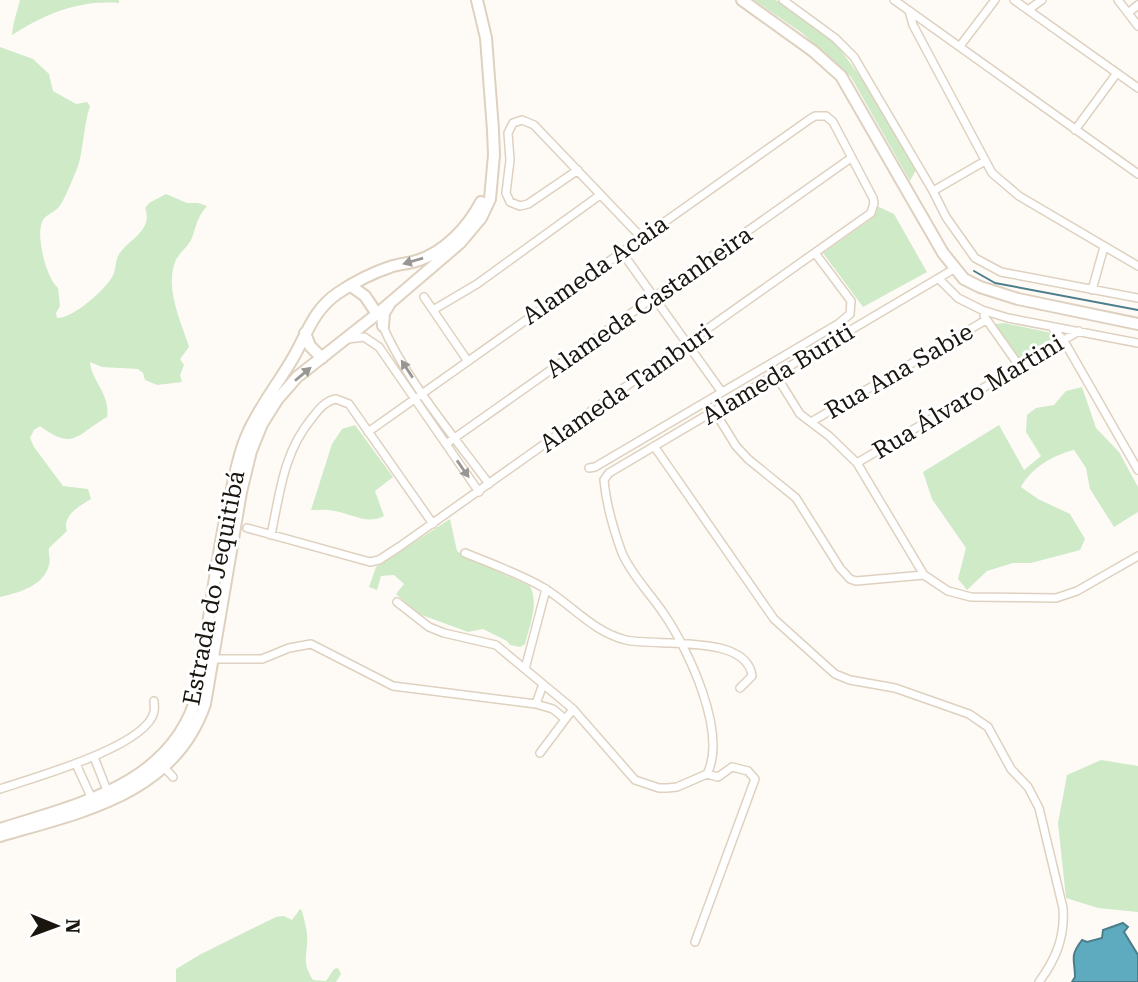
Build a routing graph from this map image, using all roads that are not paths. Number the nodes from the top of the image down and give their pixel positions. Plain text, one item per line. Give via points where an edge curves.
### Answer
1 (477, 0) edge
2 (742, 0) edge
3 (783, 0) edge
4 (894, 0) edge
5 (995, 0) edge
6 (1014, 0) edge
7 (1041, 0) edge
8 (1118, 0) edge
9 (1138, 5) edge
10 (1028, 10) junction
11 (909, 11) junction
12 (1128, 13) junction
13 (925, 22) junction
14 (1138, 26) edge
15 (921, 37) junction
16 (960, 46) junction
17 (1117, 73) junction
18 (1138, 88) edge
19 (1075, 130) junction
20 (851, 158) junction
21 (985, 161) junction
22 (578, 170) junction
23 (1138, 174) edge
24 (491, 180) junction
25 (933, 191) junction
26 (600, 195) junction
27 (641, 237) junction
28 (1104, 247) junction
29 (621, 251) junction
30 (815, 253) junction
31 (1138, 266) edge
32 (954, 269) junction
33 (939, 279) junction
34 (351, 286) junction
35 (1092, 290) junction
36 (424, 297) dead end
37 (655, 298) junction
38 (392, 299) junction
39 (1138, 299) edge
40 (433, 310) junction
41 (982, 310) junction
42 (377, 314) junction
43 (986, 320) junction
44 (1138, 324) edge
45 (383, 326) junction
46 (1052, 326) junction
47 (1079, 331) junction
48 (305, 333) junction
49 (344, 340) junction
50 (389, 341) junction
51 (1064, 341) junction
52 (1138, 343) edge
53 (688, 344) junction
54 (379, 347) junction
55 (322, 358) junction
56 (467, 360) junction
57 (1020, 367) junction
58 (775, 374) junction
59 (721, 391) junction
60 (422, 392) junction
61 (414, 397) junction
62 (715, 411) junction
63 (811, 422) junction
64 (368, 432) junction
65 (455, 438) junction
66 (446, 444) junction
67 (654, 446) junction
68 (857, 463) junction
69 (589, 468) dead end
70 (1138, 470) edge
71 (489, 484) junction
72 (479, 492) junction
73 (433, 524) junction
74 (247, 528) dead end
75 (271, 535) junction
76 (466, 553) dead end
77 (1138, 556) edge
78 (924, 575) junction
79 (546, 589) junction
80 (397, 602) dead end
81 (682, 644) junction
82 (212, 659) junction
83 (525, 669) junction
84 (543, 684) junction
85 (740, 688) dead end
86 (154, 701) dead end
87 (536, 704) junction
88 (573, 709) junction
89 (565, 719) junction
90 (540, 753) dead end
91 (94, 757) junction
92 (76, 764) junction
93 (163, 766) junction
94 (707, 774) junction
95 (173, 776) dead end
96 (0, 789) edge
97 (107, 793) junction
98 (92, 799) junction
99 (0, 829) edge
100 (0, 836) edge
101 (695, 942) dead end
102 (1039, 982) edge

1 - 24 main road, Estrada do Jequitibá via 486,38 494,155
2 - 32 main road via 841,76
3 - 25 street via 854,57
4 - 11 street
5 - 16 street
6 - 10 street
7 - 10 street
8 - 12 street
9 - 12 street
10 - 17 street
11 - 13 street
11 - 15 street
12 - 14 street
13 - 15 street
13 - 16 street
15 - 21 street
16 - 19 street
17 - 18 street
17 - 19 street
19 - 23 street
20 - 27 street, Alameda Acaia via 833,122 815,116
20 - 30 street, Alameda Tamburi via 873,198 871,213
20 - 37 street, Alameda Castanheira
21 - 25 street
21 - 28 street via 1005,186
22 - 22 street via 534,125 523,120 513,123 508,133 506,193 510,202 528,204
22 - 26 street
24 -> 34 main road, Estrada do Jequitibá via 476,212 443,246
24 - 38 main road, Estrada do Jequitibá via 490,199 481,218 460,243
25 - 35 street via 960,238 985,265
26 - 27 street
26 - 40 street via 477,284
27 - 29 street, Alameda Acaia
28 - 31 street
28 - 35 street
29 - 37 street
29 - 56 street, Alameda Acaia
30 - 53 street, Alameda Tamburi
30 - 59 street via 851,301 850,314
32 - 33 street, Alameda Buriti
32 - 44 main road via 970,283 1000,294
33 - 41 street via 958,298
33 - 58 street, Alameda Buriti
34 - 42 main road
34 - 48 main road, Estrada do Jequitibá via 323,306
35 - 39 street
36 - 40 street
37 - 53 street
37 - 65 street, Alameda Castanheira
38 - 42 main road, Estrada do Jequitibá
38 - 45 main road
40 - 56 street
41 - 43 street
41 - 46 street
42 - 45 street
42 - 49 main road, Estrada do Jequitibá
43 - 57 street
43 - 63 street, Rua Ana Sabie
45 - 50 street
46 - 47 street
46 - 51 street
47 - 51 street, Rua Álvaro Martini
47 - 52 street
48 - 55 main road
48 - 97 main road, Estrada do Jequitibá via 245,439 217,556 192,713 168,749 128,783
49 - 54 street via 364,337
49 - 55 main road, Estrada do Jequitibá
50 - 54 street
60 -> 50 street
51 - 57 street, Rua Álvaro Martini
51 - 70 street
53 - 59 street
53 - 71 street, Alameda Tamburi
54 - 61 street
82 -> 55 main road, Estrada do Jequitibá via 251,451 277,400
56 - 60 street, Alameda Acaia
57 - 68 street, Rua Álvaro Martini
58 - 62 street, Alameda Buriti
58 - 63 street via 792,403
59 - 69 street
60 - 61 street, Alameda Acaia
60 - 65 street
61 - 64 street, Alameda Acaia
61 - 66 street
62 - 67 street, Alameda Buriti
62 - 78 street via 748,460 796,498 850,579
63 - 68 street
64 - 73 street
64 - 75 street via 344,401 332,399 322,405 293,445
65 - 66 street, Alameda Castanheira
65 - 71 street
66 -> 72 street
67 - 81 street, Alameda Buriti via 608,472 605,491 622,553
67 - 102 street via 782,627 835,674 895,688 969,714 988,727 1039,808 1063,908 1059,950
68 - 78 street
71 - 72 street, Alameda Tamburi
72 - 73 street, Alameda Tamburi
73 - 75 street, Alameda Tamburi via 379,560 361,560
74 - 75 street
76 - 79 street
77 - 78 street via 1077,591 1056,597 958,595
79 - 81 street via 602,631 624,639
79 - 83 street
80 - 83 street via 444,633 496,645
81 - 85 street via 713,646 743,659 752,676
81 - 94 street via 710,721 713,747
82 - 87 street via 262,659 310,644 393,686
82 - 93 main road, Estrada do Jequitibá via 200,718 187,741
83 - 84 street
84 - 87 street
84 - 88 street
86 - 91 street via 155,712 147,725
87 - 89 street
88 - 89 street
88 - 94 street via 635,780 667,788
89 - 90 street
91 - 92 street
91 - 97 street
92 - 96 street
92 - 98 street
93 - 95 street
93 - 100 main road, Estrada do Jequitibá via 113,801
94 - 101 street via 718,778 733,767 748,771 755,779
97 - 98 main road, Estrada do Jequitibá
98 - 99 main road, Estrada do Jequitibá

